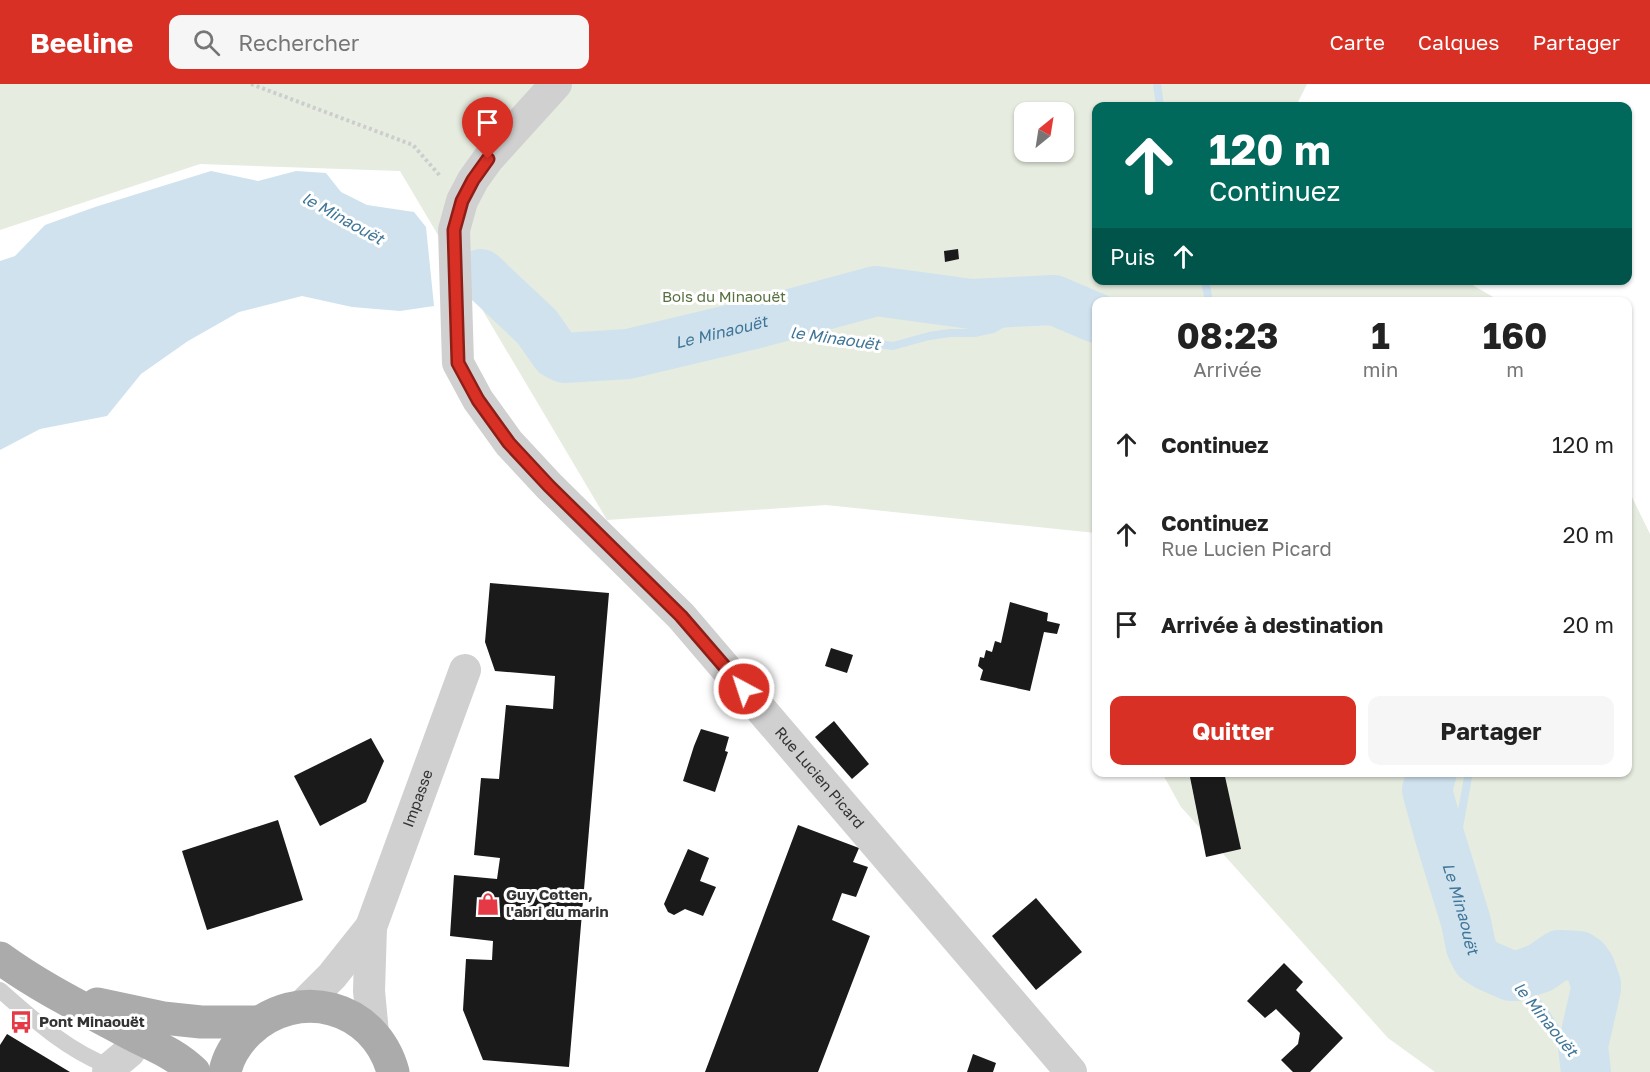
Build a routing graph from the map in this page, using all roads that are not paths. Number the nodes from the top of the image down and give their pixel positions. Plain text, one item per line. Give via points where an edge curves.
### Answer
1 (556, 84) edge
2 (465, 670) dead end
3 (371, 927) junction
4 (0, 958) edge
5 (0, 990) edge
6 (59, 995) junction
7 (302, 1006) junction
8 (259, 1022) junction
9 (373, 1033) junction
10 (138, 1038) junction
11 (110, 1070) edge
12 (194, 1072) edge
13 (225, 1072) edge
14 (393, 1072) edge
15 (1071, 1072) edge

1 - 15 street, Rue Lucien Picard via 488,159 473,180 458,215 458,363 478,400 509,443 681,616
2 - 3 street, Impasse
3 - 7 street
3 - 9 street via 369,991
4 - 6 main road
5 - 11 lane via 54,1036
6 - 8 main road via 163,1018
6 - 10 main road
7 - 8 main road via 279,1011
7 - 9 main road via 327,1008 352,1017
8 - 13 main road via 240,1040
9 - 14 main road via 389,1056
10 - 11 street
10 - 12 main road via 165,1050

